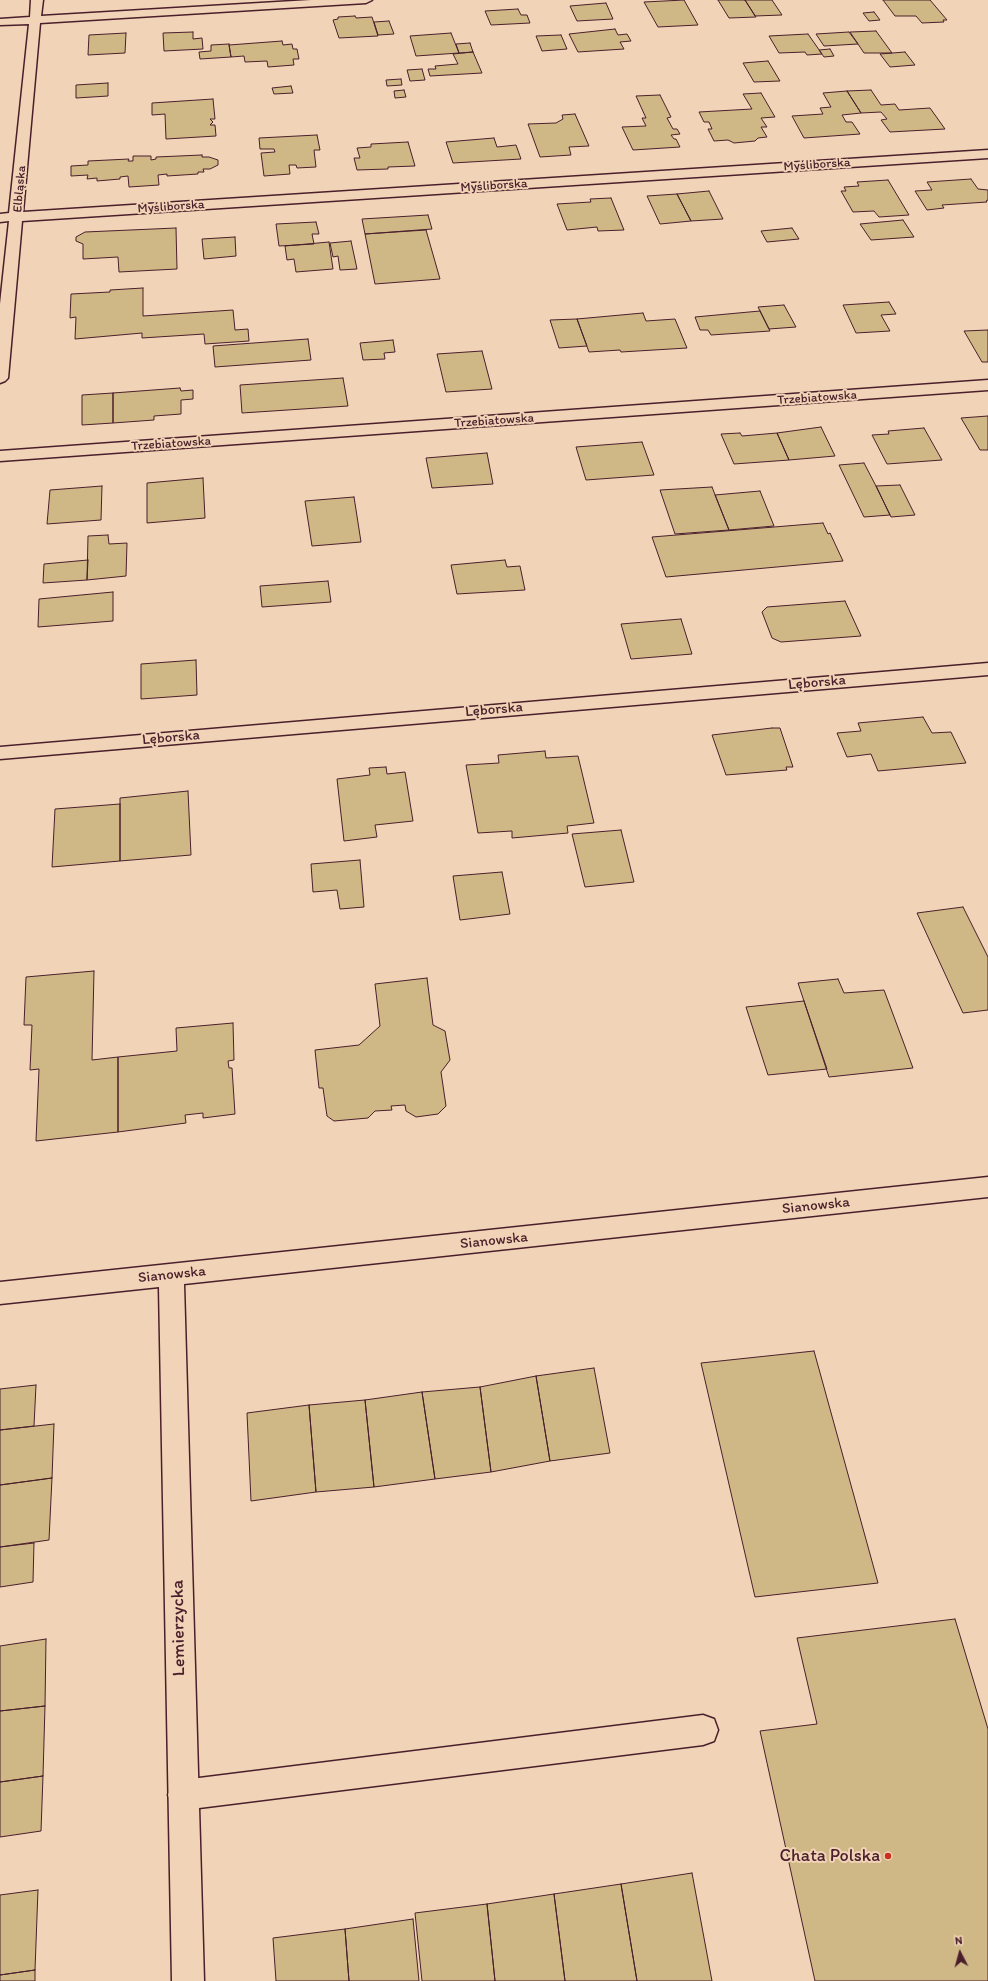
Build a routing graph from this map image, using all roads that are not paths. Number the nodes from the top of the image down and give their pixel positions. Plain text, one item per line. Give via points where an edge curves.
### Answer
1 (37, 0) edge
2 (366, 0) edge
3 (37, 20) junction
4 (0, 22) edge
5 (988, 154) edge
6 (17, 217) junction
7 (0, 218) edge
8 (0, 378) edge
9 (988, 386) edge
10 (0, 456) edge
11 (988, 669) edge
12 (0, 753) edge
13 (988, 1187) edge
14 (171, 1276) junction
15 (0, 1293) edge
16 (703, 1730) dead end
17 (183, 1795) junction
18 (188, 1981) edge

1 - 3 street, Elbląska
2 - 3 street
3 - 4 street
3 - 6 street, Elbląska
5 - 6 street, Myśliborska
6 - 7 street, Myśliborska
6 - 8 street, Elbląska
9 - 10 street, Trzebiatowska
11 - 12 street, Lęborska
13 - 14 street, Sianowska
14 - 15 street, Sianowska
14 - 17 street, Lemierzycka
16 - 17 street
17 - 18 street, Lemierzycka

